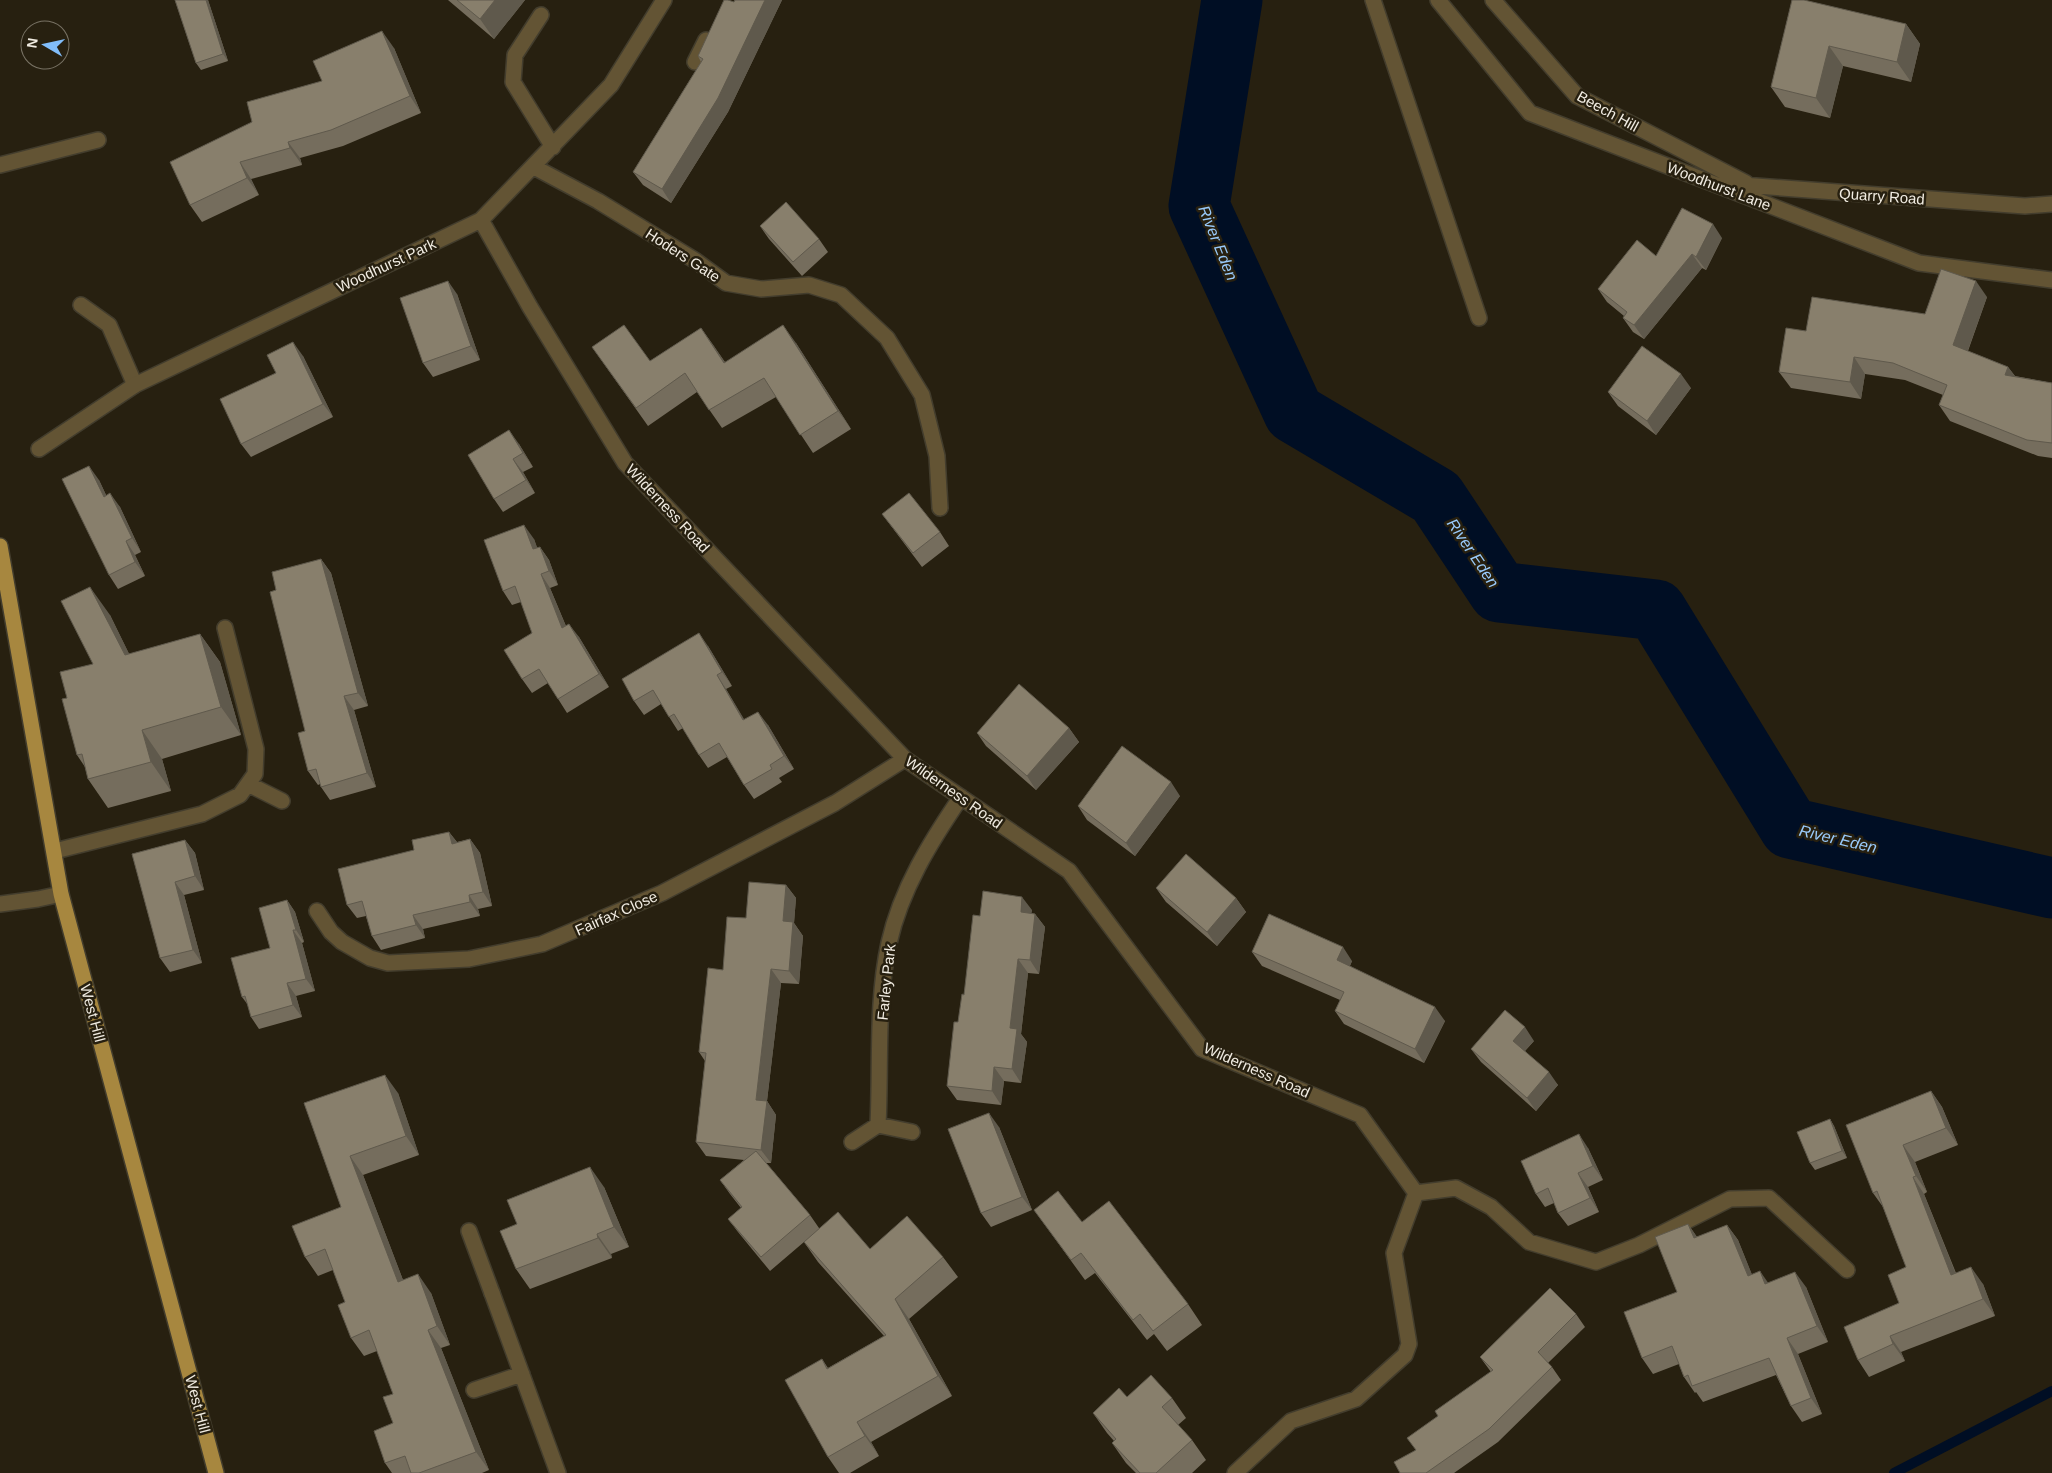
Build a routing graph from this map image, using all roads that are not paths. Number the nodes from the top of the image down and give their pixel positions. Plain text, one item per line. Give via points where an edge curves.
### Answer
1 (1373, 0) edge
2 (1438, 0) edge
3 (1493, 0) edge
4 (661, 2) edge
5 (541, 15) dead end
6 (712, 27) edge
7 (695, 62) dead end
8 (98, 140) dead end
9 (553, 147) junction
10 (0, 164) edge
11 (534, 167) junction
12 (1712, 183) junction
13 (1752, 186) junction
14 (2052, 204) edge
15 (481, 220) junction
16 (2052, 280) edge
17 (81, 305) dead end
18 (1479, 318) dead end
19 (135, 385) junction
20 (39, 449) dead end
21 (940, 508) dead end
22 (0, 546) edge
23 (225, 628) dead end
24 (905, 759) junction
25 (248, 784) junction
26 (961, 797) junction
27 (282, 801) dead end
28 (54, 852) junction
29 (61, 894) junction
30 (0, 904) edge
31 (317, 911) dead end
32 (878, 1125) junction
33 (912, 1132) dead end
34 (852, 1142) dead end
35 (1416, 1194) junction
36 (469, 1232) dead end
37 (1847, 1270) dead end
38 (522, 1374) junction
39 (474, 1390) dead end
40 (216, 1473) edge
41 (558, 1473) edge
42 (1235, 1473) edge

1 - 18 street
2 - 12 street, Woodhurst Lane via 1530,113
3 - 13 street, Beech Hill via 1576,96
4 - 9 street, Woodhurst Park via 611,85
5 - 9 street via 515,55 512,82
6 - 7 street
8 - 10 street
9 - 11 street, Woodhurst Park
11 - 15 street, Woodhurst Park
11 - 21 street, Hoders Gate via 598,201 726,282 762,289 809,285 841,295 887,338 922,395 937,456
12 - 13 street, Quarry Road
12 - 16 street, Woodhurst Lane via 1919,263
13 - 14 street, Quarry Road via 2025,206
15 - 19 street, Woodhurst Park
15 - 24 street, Wilderness Road via 625,463
17 - 19 street via 109,325
19 - 20 street, Woodhurst Park
22 - 28 main road, West Hill
23 - 25 street via 256,749 255,774
24 - 26 street, Wilderness Road
24 - 31 street, Fairfax Close via 835,803 662,892 542,944 469,959 388,963 370,958 342,942
25 - 27 street
25 - 28 street via 240,795 202,814
26 - 32 street, Farley Park via 928,846 907,890 889,941 881,1021
26 - 35 street, Wilderness Road via 1069,871 1202,1049 1360,1115
28 - 29 main road, West Hill
29 - 30 street
29 - 40 main road, West Hill
32 - 33 street
32 - 34 street
35 - 37 street via 1456,1188 1491,1207 1528,1242 1596,1262 1639,1245 1730,1199 1769,1198
35 - 42 street via 1394,1253 1408,1344 1404,1355 1356,1399 1291,1421
36 - 38 street
38 - 39 street
38 - 41 street

